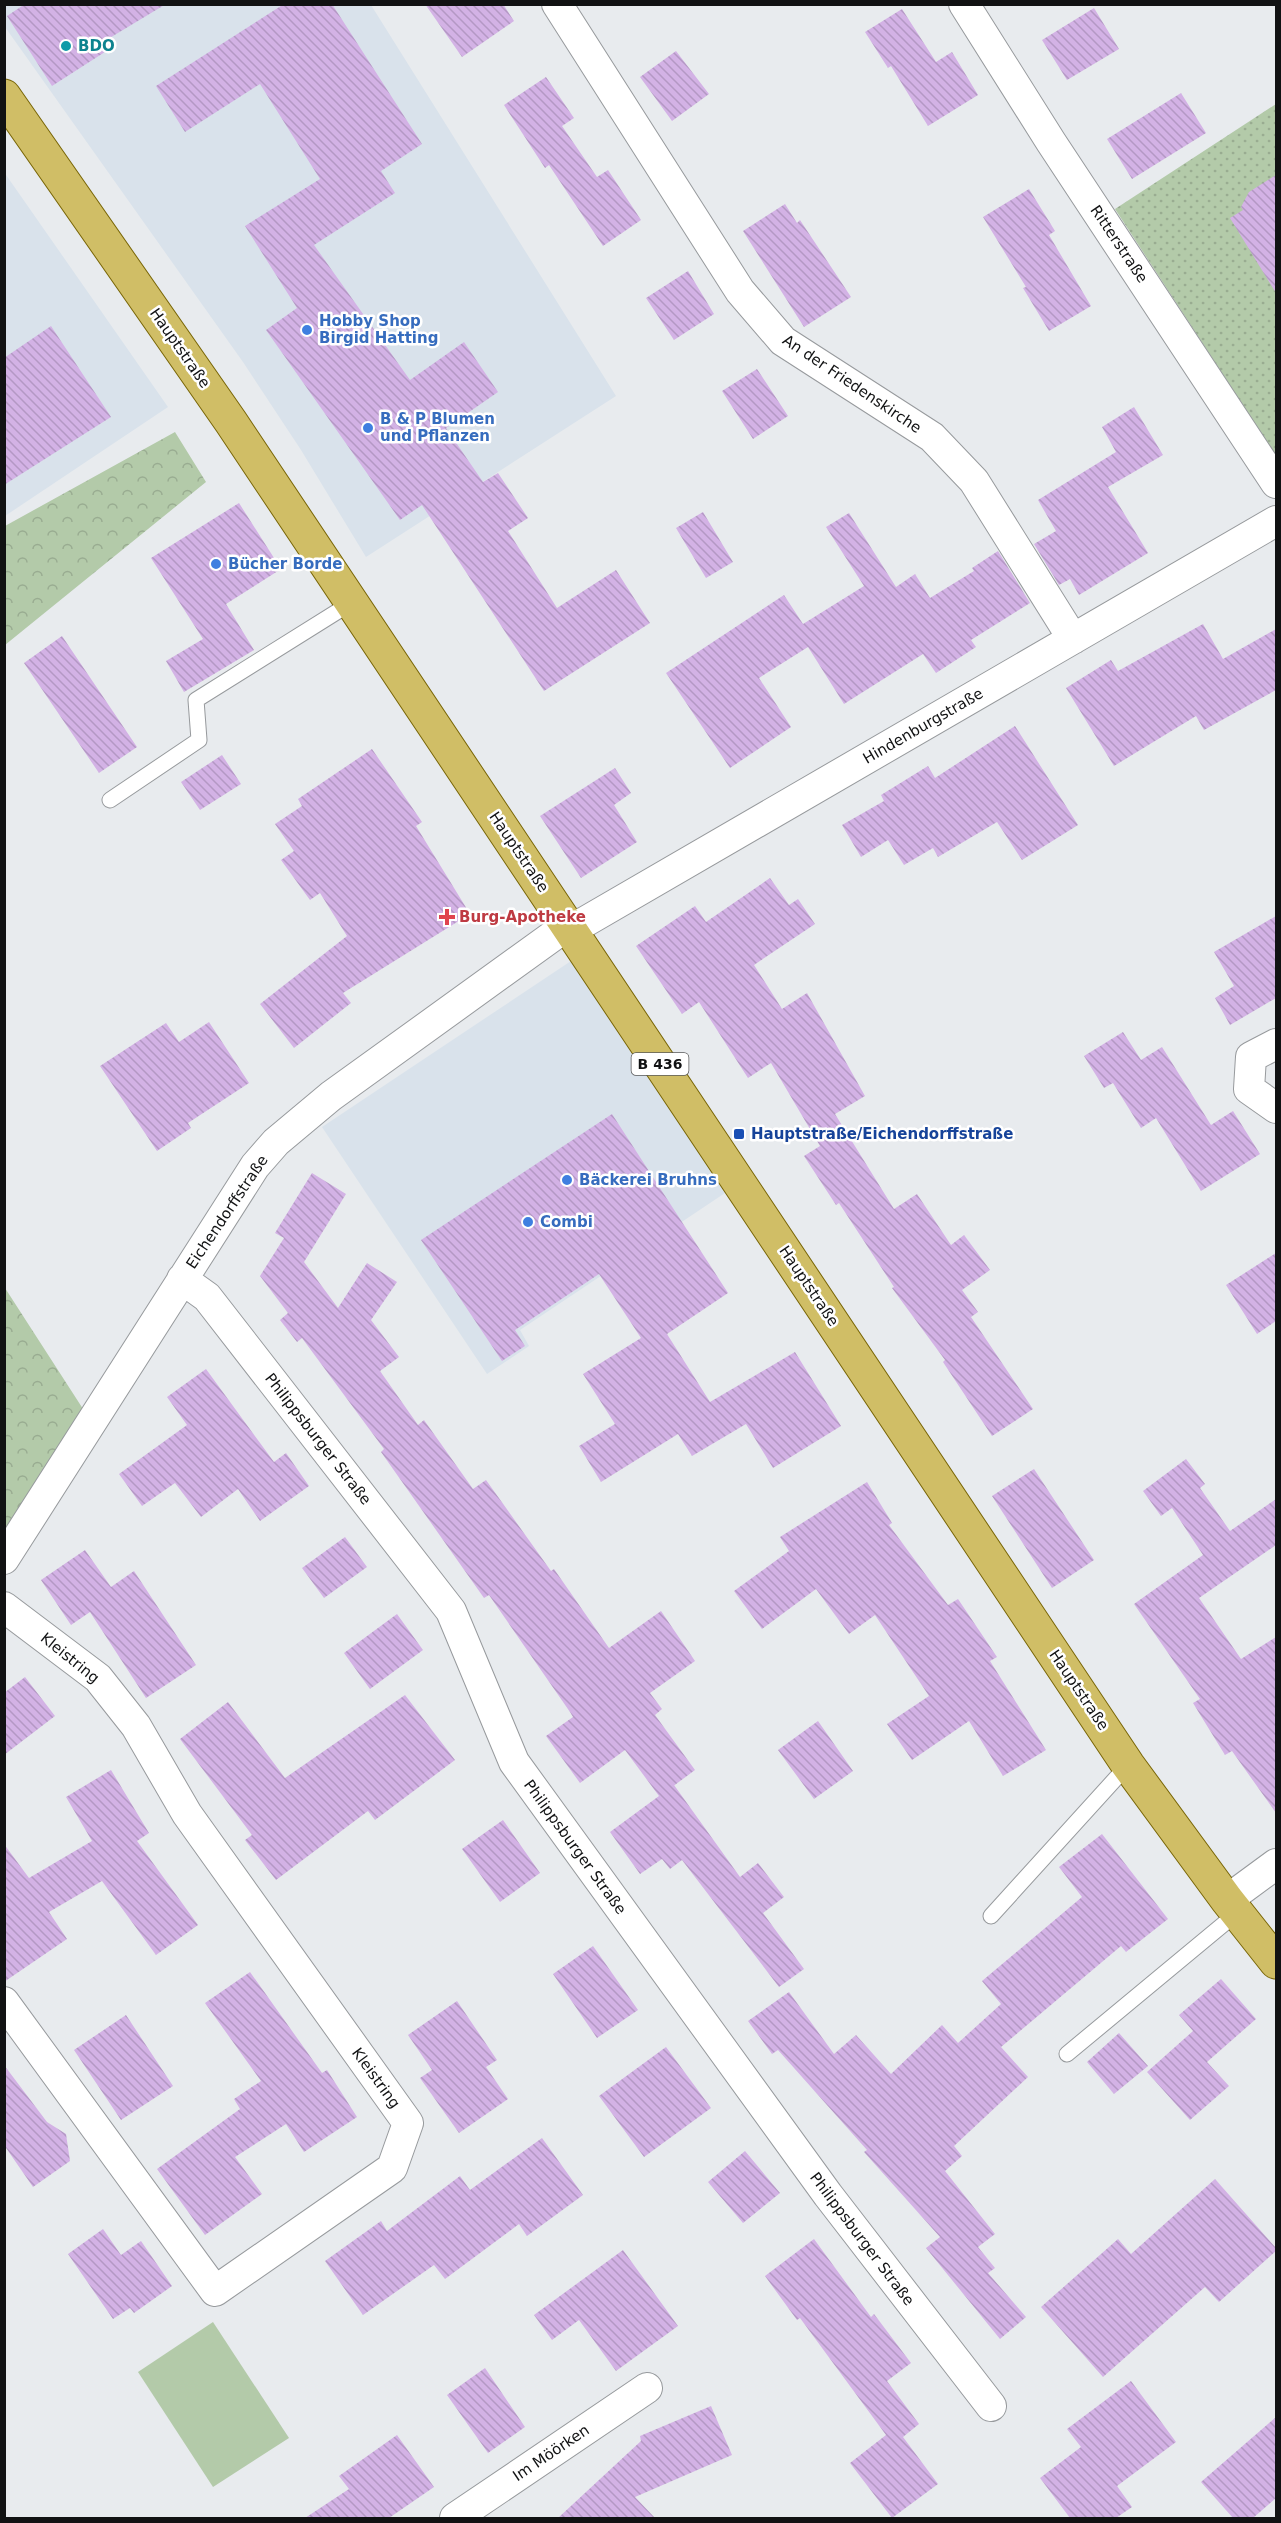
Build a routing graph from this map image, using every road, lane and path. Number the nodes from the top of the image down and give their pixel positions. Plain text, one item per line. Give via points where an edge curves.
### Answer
1 (557, 4) edge
2 (964, 4) edge
3 (4, 96) edge
4 (1276, 483) edge
5 (1276, 521) edge
6 (351, 603) junction
7 (1073, 639) junction
8 (110, 800) dead end
9 (568, 925) junction
10 (1276, 1044) edge
11 (1276, 1108) edge
12 (182, 1280) junction
13 (4, 1559) edge
14 (4, 1607) edge
15 (1128, 1765) junction
16 (1276, 1864) edge
17 (1232, 1906) junction
18 (991, 1916) dead end
19 (1276, 1962) edge
20 (4, 2002) edge
21 (1067, 2054) dead end
22 (647, 2388) dead end
23 (991, 2406) dead end
24 (455, 2518) edge

1 - 7 street, An der Friedenskirche via 740,291 783,341 932,437 974,481
2 - 4 street, Ritterstraße
3 - 6 main road, Hauptstraße / B 436 via 231,422
5 - 7 street, Hindenburgstraße
6 - 8 lane via 196,700 199,740
6 - 9 main road, Hauptstraße / B 436
7 - 9 street, Hindenburgstraße via 583,923
9 - 12 street, Eichendorffstraße via 331,1096 276,1142 255,1166
9 - 15 main road, Hauptstraße / B 436
10 - 11 street via 1251,1057 1249,1089
12 - 13 street, Eichendorffstraße
12 - 23 street, Philippsburger Straße via 207,1297 451,1611 514,1762 828,2195
14 - 20 street, Kleistring via 98,1678 136,1726 187,1814 408,2123 392,2168 215,2291
15 - 17 main road, Hauptstraße / B 436
15 - 18 lane
16 - 17 street
17 - 19 main road, Hauptstraße / B 436
17 - 21 lane
22 - 24 street, Im Möörken

